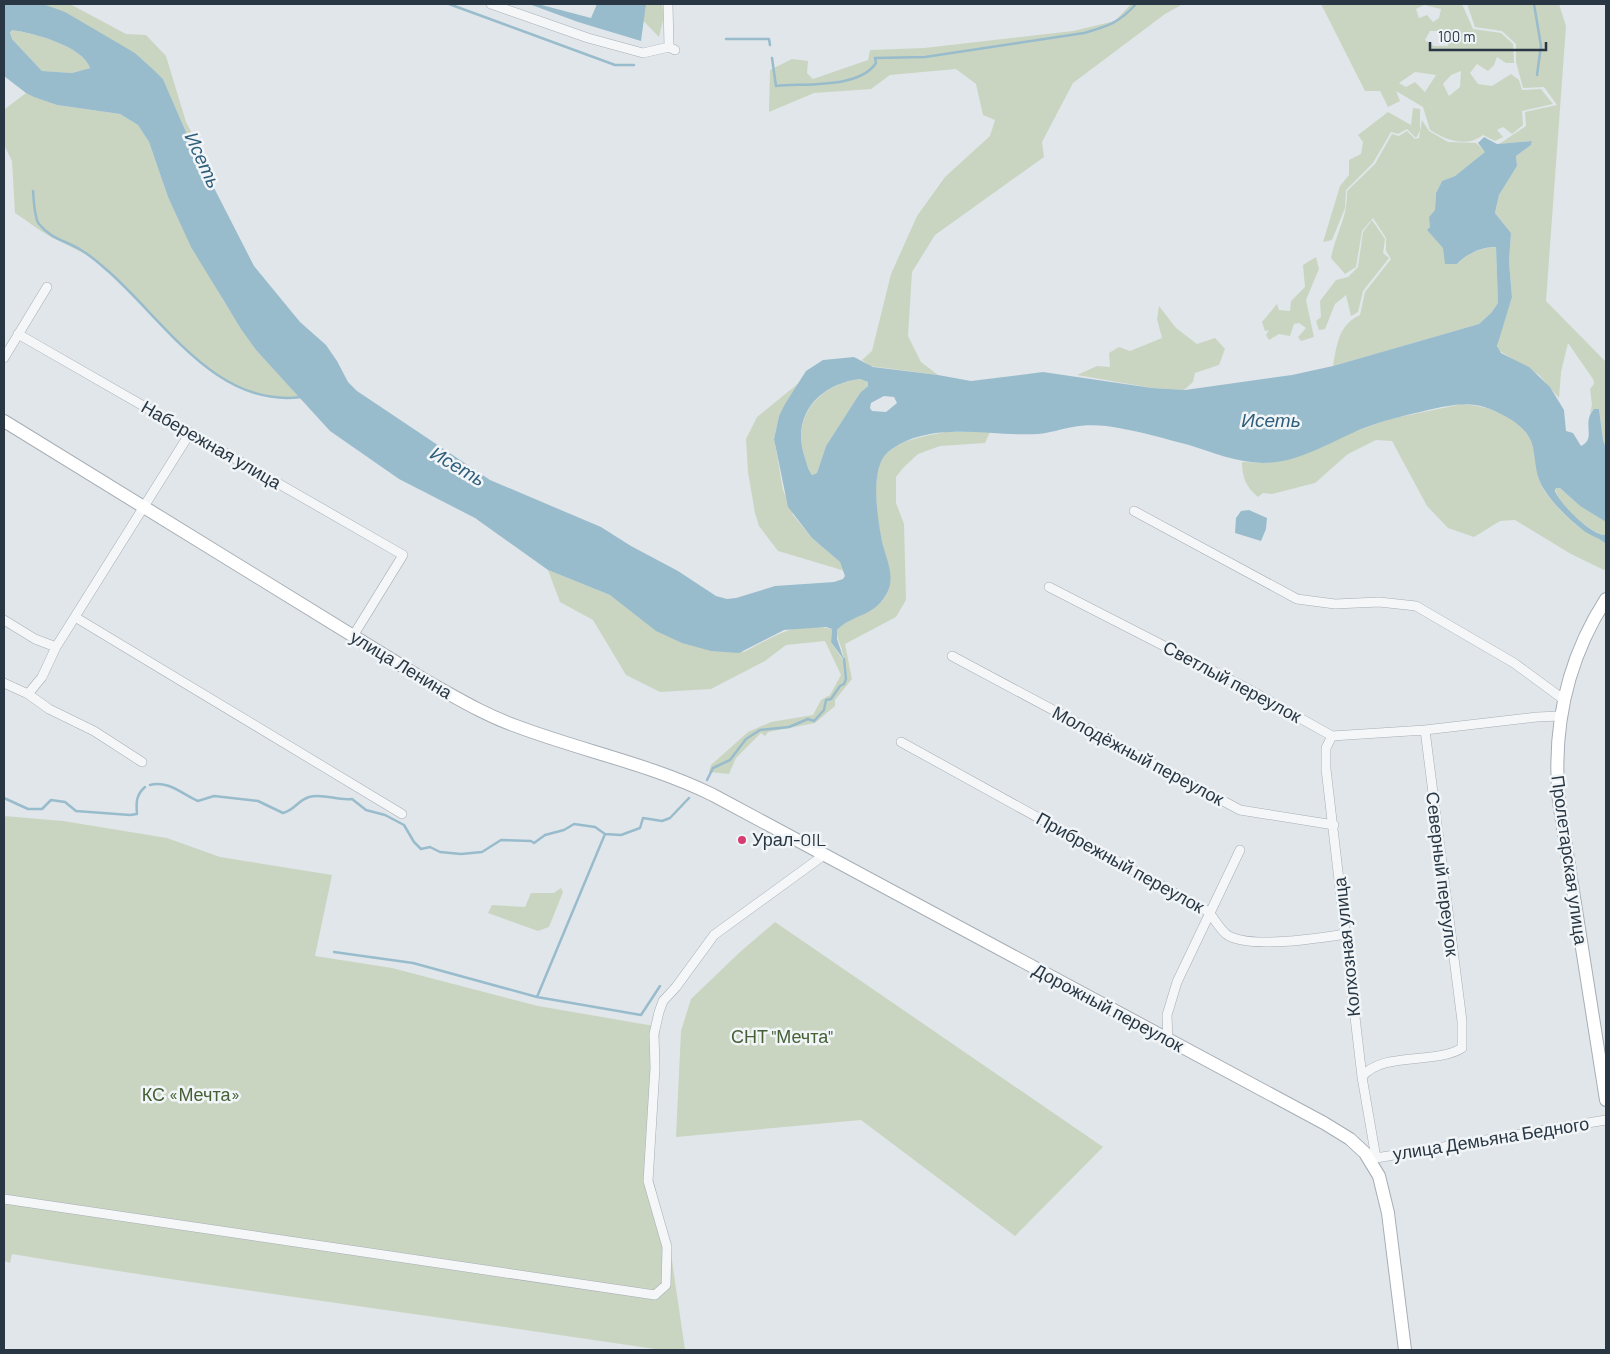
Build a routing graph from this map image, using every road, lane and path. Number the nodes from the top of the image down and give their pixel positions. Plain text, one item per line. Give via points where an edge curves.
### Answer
1 (491, 4) edge
2 (668, 4) edge
3 (47, 287) dead end
4 (18, 334) junction
5 (4, 358) edge
6 (4, 421) edge
7 (190, 433) junction
8 (143, 508) junction
9 (1134, 511) dead end
10 (1049, 586) dead end
11 (1606, 599) edge
12 (75, 617) junction
13 (4, 620) edge
14 (353, 636) junction
15 (56, 647) junction
16 (952, 656) dead end
17 (4, 683) edge
18 (28, 694) junction
19 (1563, 699) junction
20 (1560, 716) junction
21 (1424, 730) junction
22 (1332, 736) junction
23 (901, 742) dead end
24 (142, 762) dead end
25 (402, 814) dead end
26 (1334, 825) junction
27 (1240, 850) dead end
28 (824, 855) junction
29 (1210, 912) junction
30 (1345, 934) junction
31 (1168, 1040) junction
32 (1362, 1076) junction
33 (1606, 1100) edge
34 (1606, 1120) edge
35 (1374, 1160) junction
36 (4, 1199) edge
37 (1405, 1350) edge

1 - 2 street via 588,38 643,53 672,48
3 - 4 street
4 - 5 street
4 - 7 street, Набережная улица
6 - 8 main road, улица Ленина
7 - 8 street
7 - 14 street, Набережная улица via 403,555
8 - 12 street
8 - 14 main road, улица Ленина
9 - 19 street via 1297,599 1335,604 1379,602 1416,606 1514,663
10 - 22 street, Светлый переулок
11 - 19 main road, Пролетарская улица via 1582,640
12 - 15 street
12 - 25 street
13 - 15 street
14 - 28 main road, улица Ленина via 483,713 695,786
15 - 18 street via 42,677
16 - 26 street, Молодёжный переулок via 1240,810
17 - 18 street
18 - 24 street
19 - 20 main road, Пролетарская улица
20 - 21 street
20 - 33 main road, Пролетарская улица via 1556,770 1559,802
21 - 22 street
21 - 32 street, Северный переулок via 1462,1021 1462,1048 1452,1054 1382,1064 1368,1069
22 - 26 street, Колхозная улица via 1326,748 1326,769
23 - 29 street, Прибрежный переулок
26 - 30 street, Колхозная улица
27 - 29 street
28 - 31 main road, Дорожный переулок
28 - 36 street via 714,935 663,1001 654,1034 648,1182 667,1247 666,1285 655,1295
29 - 30 street, Прибрежный переулок via 1226,934 1246,940 1292,941
29 - 31 street via 1177,982 1167,1014
30 - 32 street, Колхозная улица
31 - 35 main road, Дорожный переулок via 1324,1123
32 - 35 street, Колхозная улица
34 - 35 street, улица Демьяна Бедного
35 - 37 main road, Дорожный переулок via 1388,1213

